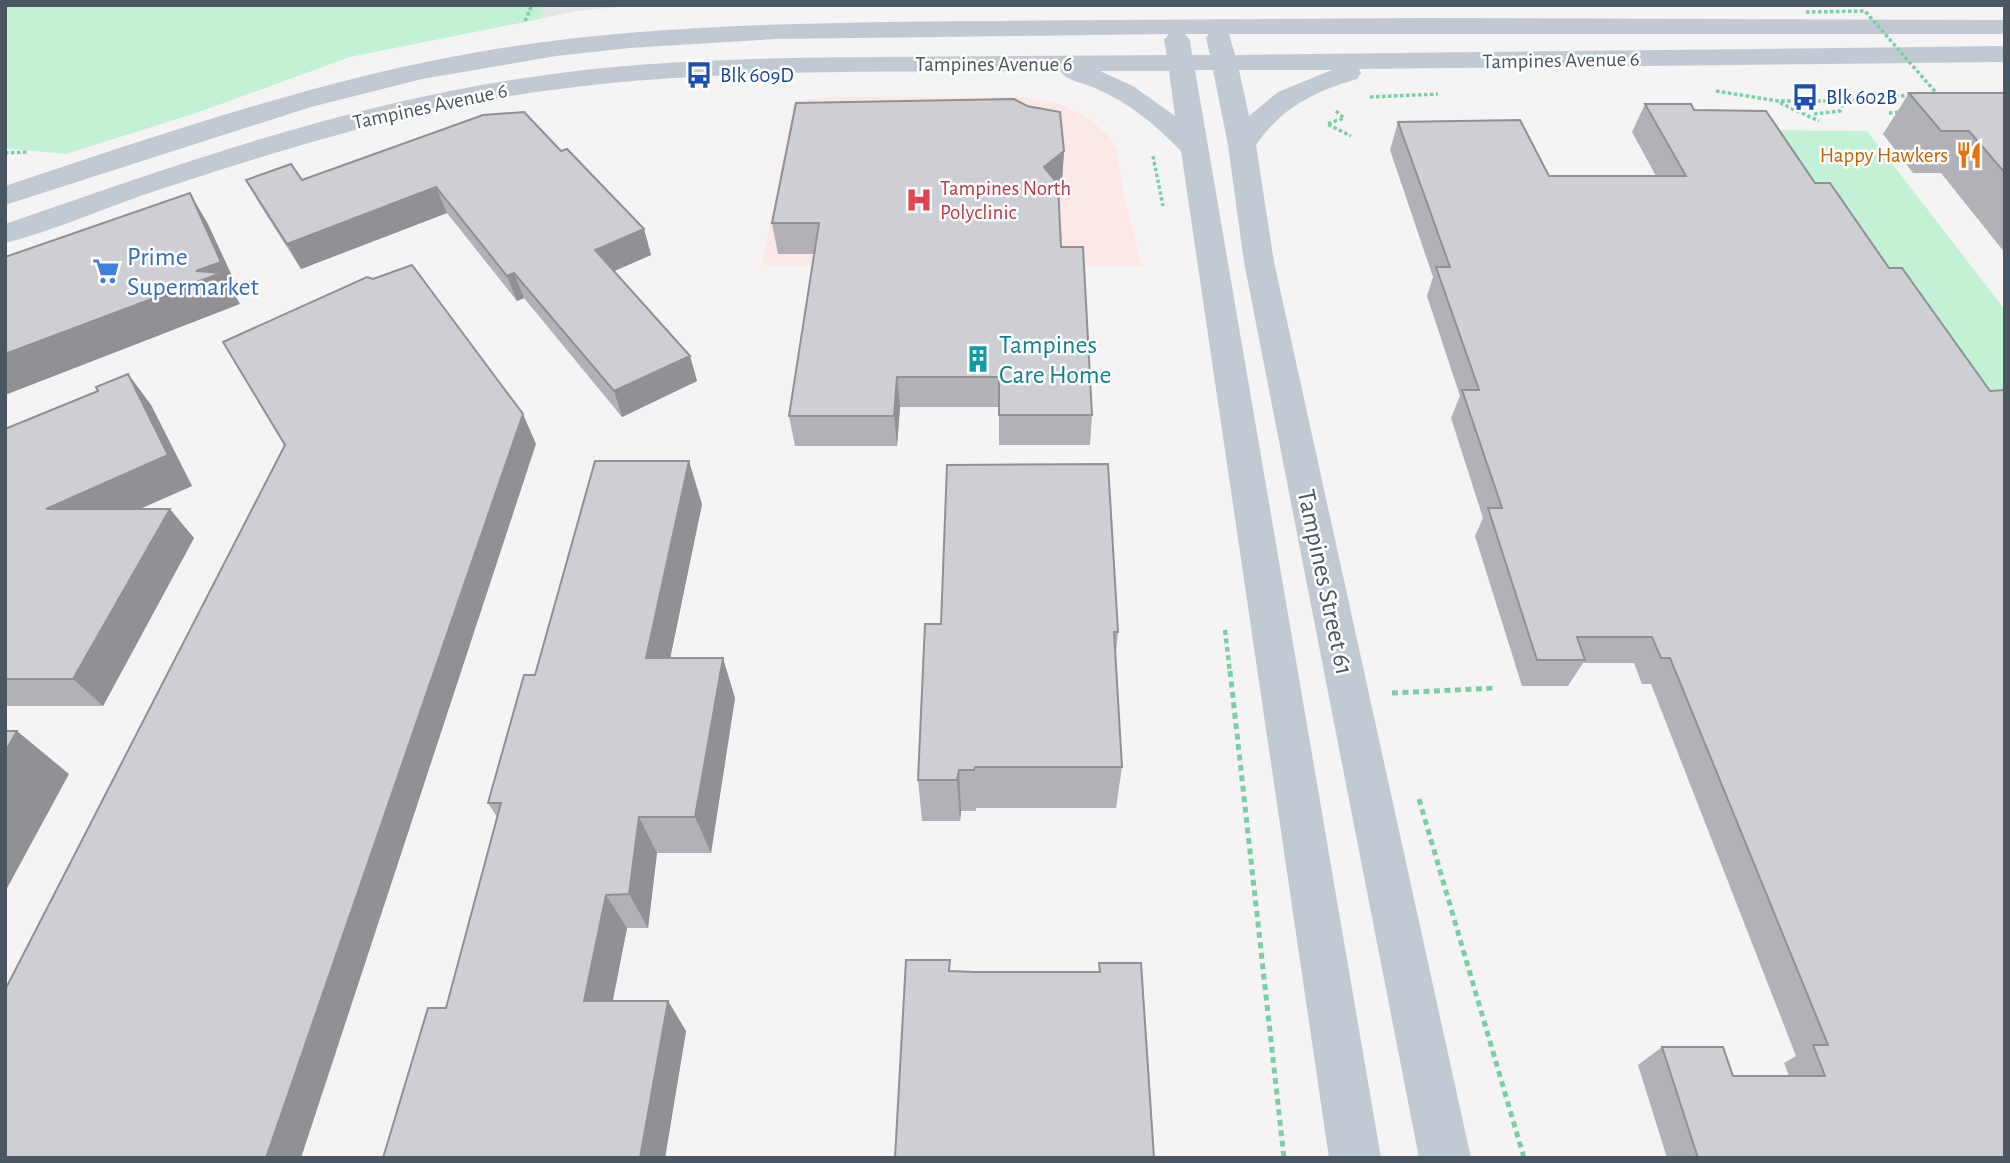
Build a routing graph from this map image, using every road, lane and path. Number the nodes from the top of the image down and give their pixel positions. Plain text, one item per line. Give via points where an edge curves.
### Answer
1 (532, 5) edge
2 (1100, 5) edge
3 (1281, 5) edge
4 (1806, 12) dead end
5 (1173, 16) edge
6 (1214, 16) edge
7 (523, 25) dead end
8 (2005, 27) edge
9 (1342, 28) junction
10 (1041, 29) junction
11 (2005, 54) edge
12 (1384, 62) junction
13 (1181, 63) junction
14 (1225, 63) junction
15 (1040, 64) junction
16 (1710, 90) dead end
17 (1438, 94) dead end
18 (1933, 94) edge
19 (1945, 94) edge
20 (1920, 95) edge
21 (1939, 95) edge
22 (1369, 97) dead end
23 (1778, 101) junction
24 (1844, 101) junction
25 (1912, 110) dead end
26 (1335, 111) dead end
27 (1888, 113) dead end
28 (1813, 114) junction
29 (1819, 121) dead end
30 (1351, 136) dead end
31 (1242, 145) junction
32 (1146, 148) dead end
33 (1195, 150) junction
34 (5, 172) edge
35 (66, 176) junction
36 (5, 196) edge
37 (1164, 211) dead end
38 (5, 234) edge
39 (1223, 616) dead end
40 (1495, 688) dead end
41 (1388, 694) dead end
42 (1284, 1158) edge
43 (1355, 1158) edge
44 (1445, 1158) edge

1 - 7 path
2 - 10 street
3 - 9 street
4 - 21 path, bridge via 1865,11
5 - 6 street, Tampines Avenue 6
5 - 10 street, Tampines Avenue 6
5 - 13 street
6 - 9 street, Tampines Avenue 6
6 - 14 street, Tampines Street 61
8 - 9 street, Tampines Avenue 6
10 - 35 street, Tampines Avenue 6 via 695,35 506,55 279,107
11 - 12 street, Tampines Avenue 6
12 - 14 street, Tampines Avenue 6
12 - 31 street via 1329,78 1280,101 1255,124
13 - 14 street, Tampines Avenue 6
13 - 15 street, Tampines Avenue 6
13 - 33 street
14 - 31 street, Tampines Street 61
15 - 33 street via 1113,86 1171,123
15 - 38 street, Tampines Avenue 6 via 720,66 524,86 440,101 195,166
16 - 23 path
17 - 22 path
18 - 19 path
20 - 24 path
23 - 24 path
23 - 28 path
24 - 28 path via 1840,111
25 - 27 path
26 - 30 path via 1344,118 1327,124
28 - 29 path
31 - 44 street, Tampines Street 61 via 1259,262
32 - 37 path via 1154,158
33 - 43 street
34 - 35 street
35 - 36 street, Tampines Avenue 6
39 - 42 path
40 - 41 path

